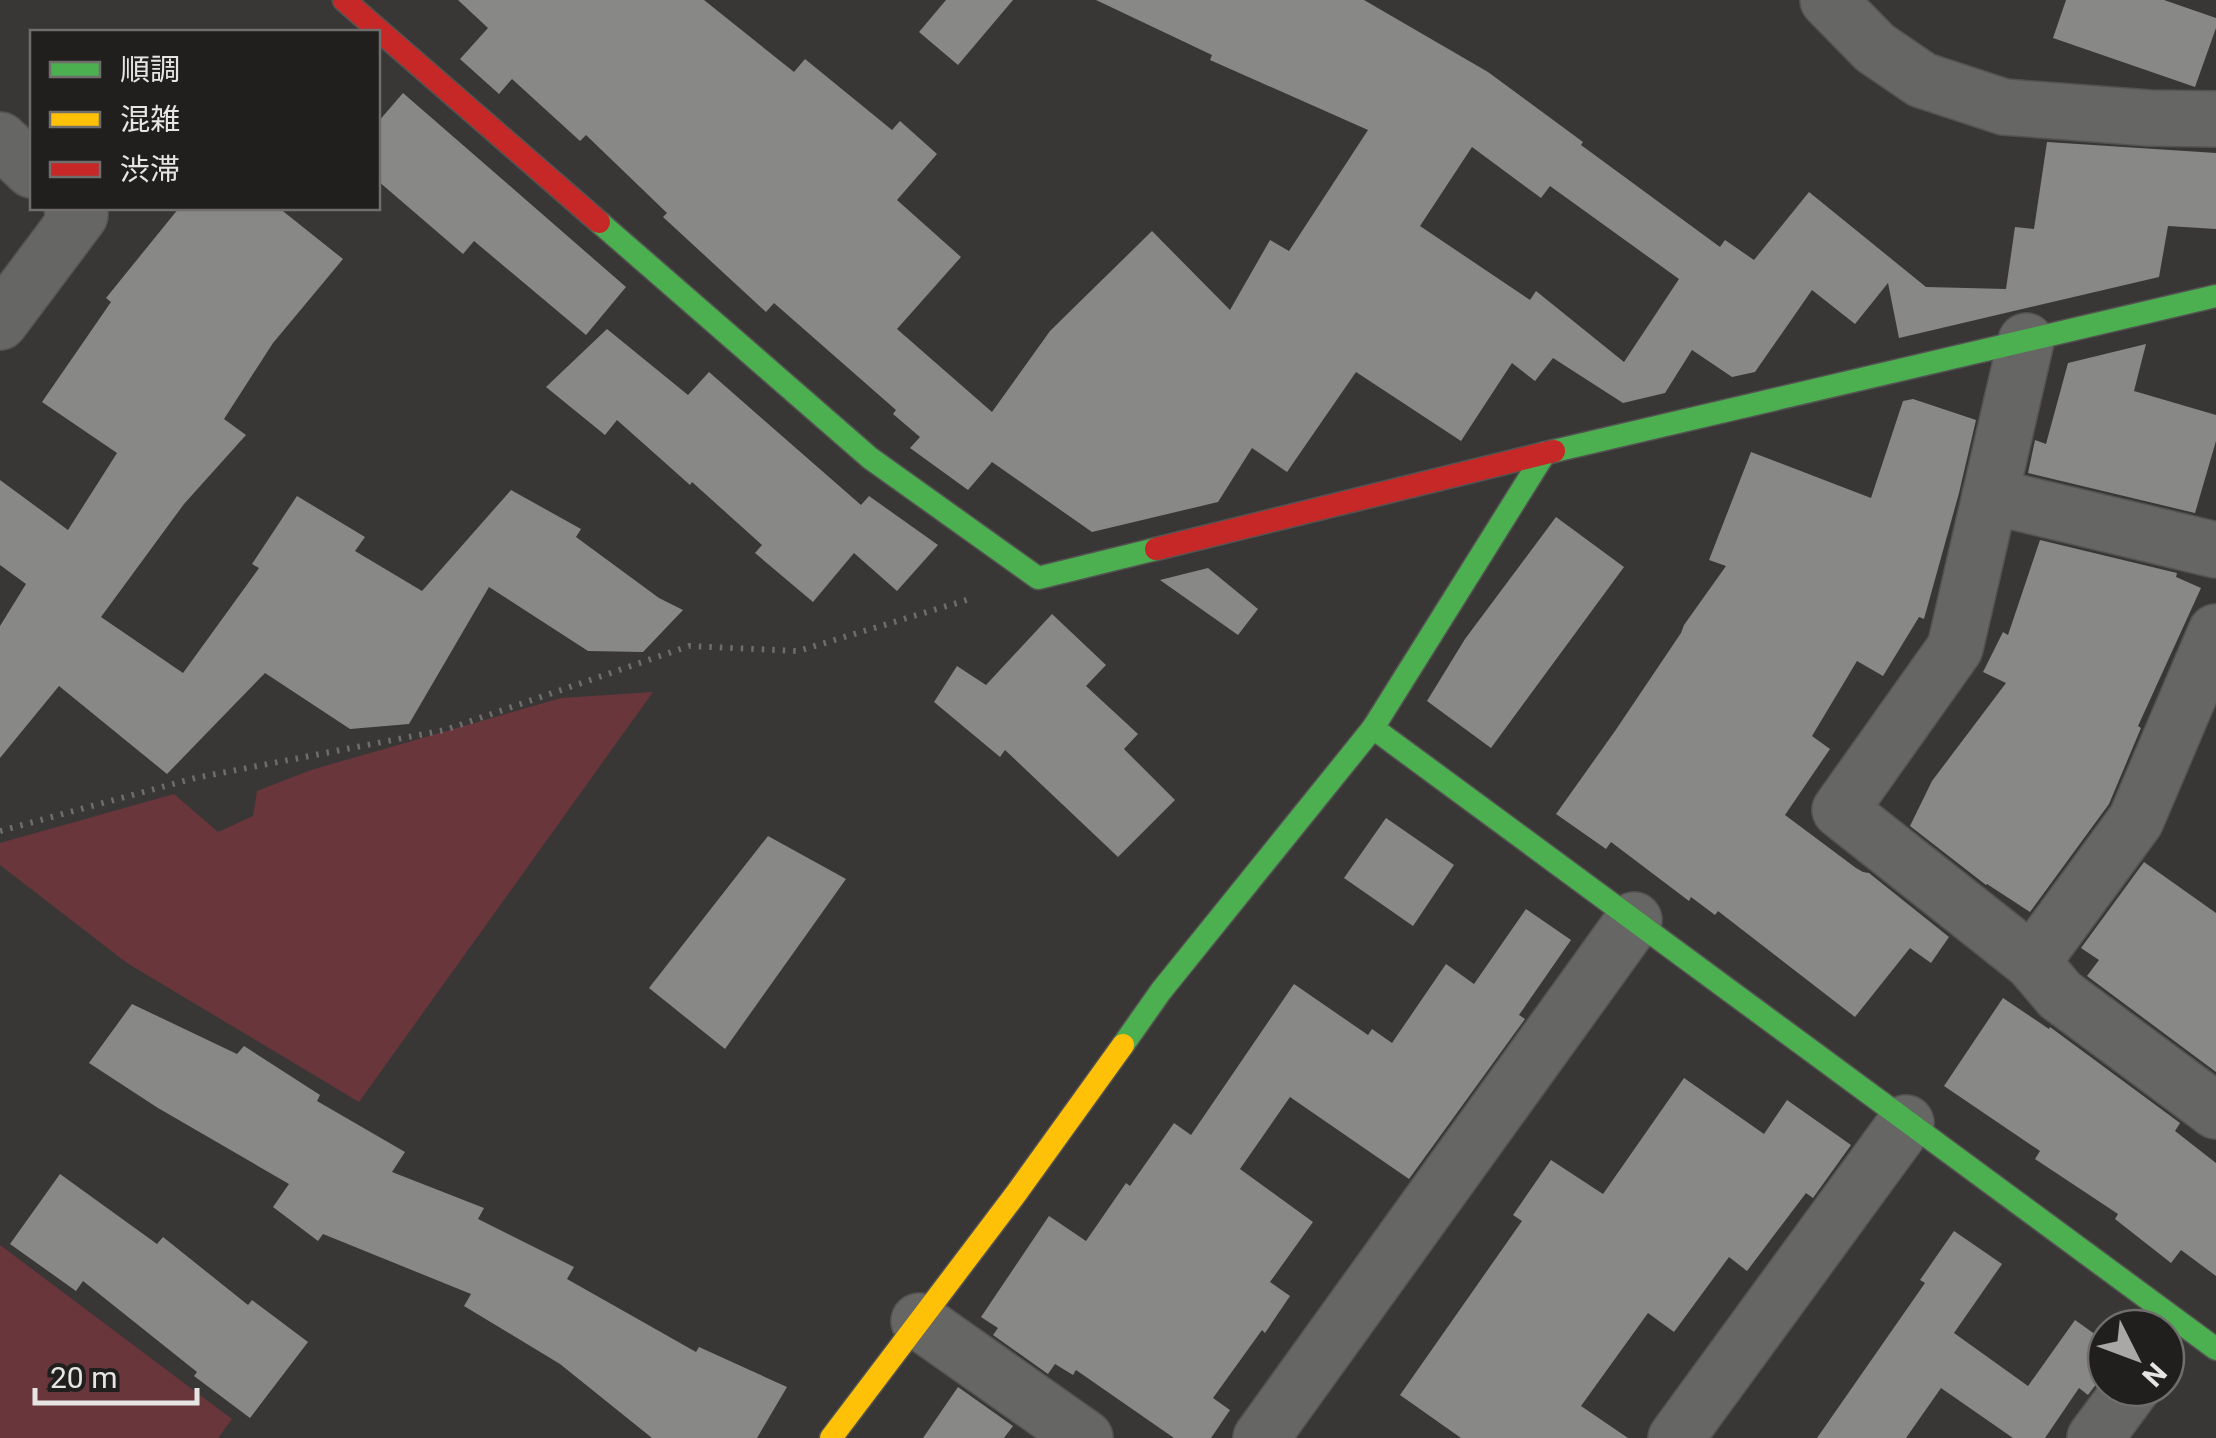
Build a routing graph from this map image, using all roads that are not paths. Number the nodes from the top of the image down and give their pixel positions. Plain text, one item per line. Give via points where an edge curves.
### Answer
1 (344, 0) edge
2 (1828, 0) edge
3 (378, 30) edge
4 (380, 31) edge
5 (2216, 118) edge
6 (0, 140) edge
7 (30, 168) edge
8 (74, 210) edge
9 (2216, 296) edge
10 (0, 322) edge
11 (2026, 341) junction
12 (1545, 453) junction
13 (1990, 496) junction
14 (2216, 550) edge
15 (2216, 632) edge
16 (1373, 728) junction
17 (1634, 920) junction
18 (2032, 962) junction
19 (2216, 1111) edge
20 (1906, 1122) junction
21 (919, 1321) junction
22 (2187, 1338) edge
23 (2117, 1408) edge
24 (831, 1438) edge
25 (1085, 1438) edge
26 (1261, 1438) edge
27 (1676, 1438) edge
28 (2095, 1438) edge

1 - 3 street
2 - 5 street via 1875,48 1922,80 2004,107
4 - 12 street via 870,458 1038,578
6 - 7 street
8 - 10 street via 80,215
9 - 11 street
11 - 12 street
11 - 13 street
12 - 16 street
13 - 14 street
13 - 18 street via 1955,648 1840,810
15 - 18 street via 2136,820
16 - 17 street
16 - 21 street via 1161,990
17 - 20 street
17 - 26 street
18 - 19 street via 2060,995
20 - 22 street
20 - 27 street
21 - 24 street
21 - 25 street
23 - 28 street

